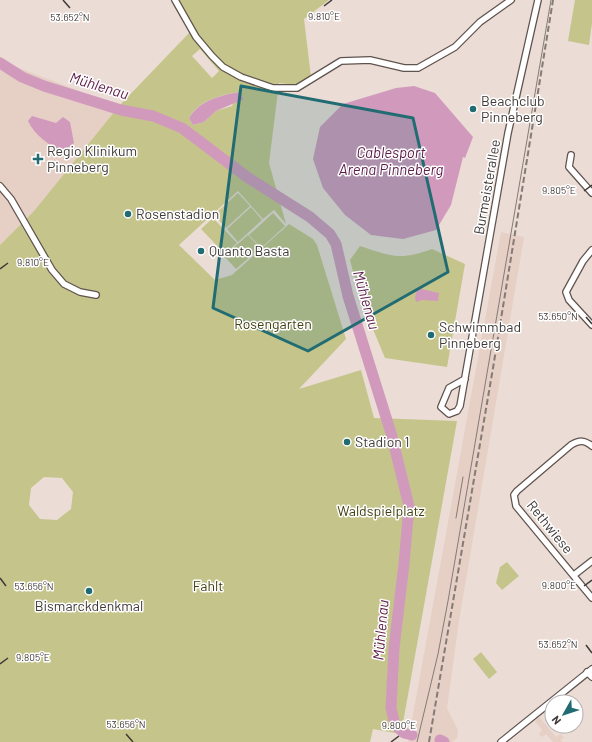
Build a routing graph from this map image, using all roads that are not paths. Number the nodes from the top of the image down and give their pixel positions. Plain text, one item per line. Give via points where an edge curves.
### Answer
1 (175, 0) edge
2 (511, 0) edge
3 (538, 0) edge
4 (571, 155) dead end
5 (0, 186) edge
6 (592, 193) edge
7 (592, 250) edge
8 (96, 295) dead end
9 (592, 325) edge
10 (465, 379) junction
11 (592, 446) edge
12 (592, 561) edge
13 (574, 575) junction
14 (592, 598) edge
15 (590, 673) edge
16 (501, 742) edge

1 - 2 street via 196,37 223,67 241,77 273,88 297,88 341,61 370,60 404,68 418,68 455,47 480,22
3 - 10 street, Burmeisterallee via 508,133
4 - 6 street via 569,167
5 - 8 street via 22,216 52,270 64,284 80,292
7 - 9 street via 566,292 569,300
10 - 10 street, Burmeisterallee via 460,406 457,411 449,414 441,407 449,388
11 - 13 street, Rethwiese via 586,441 571,445 514,495 516,506
12 - 13 street, Rethwiese
13 - 14 street, Rethwiese
15 - 16 street

